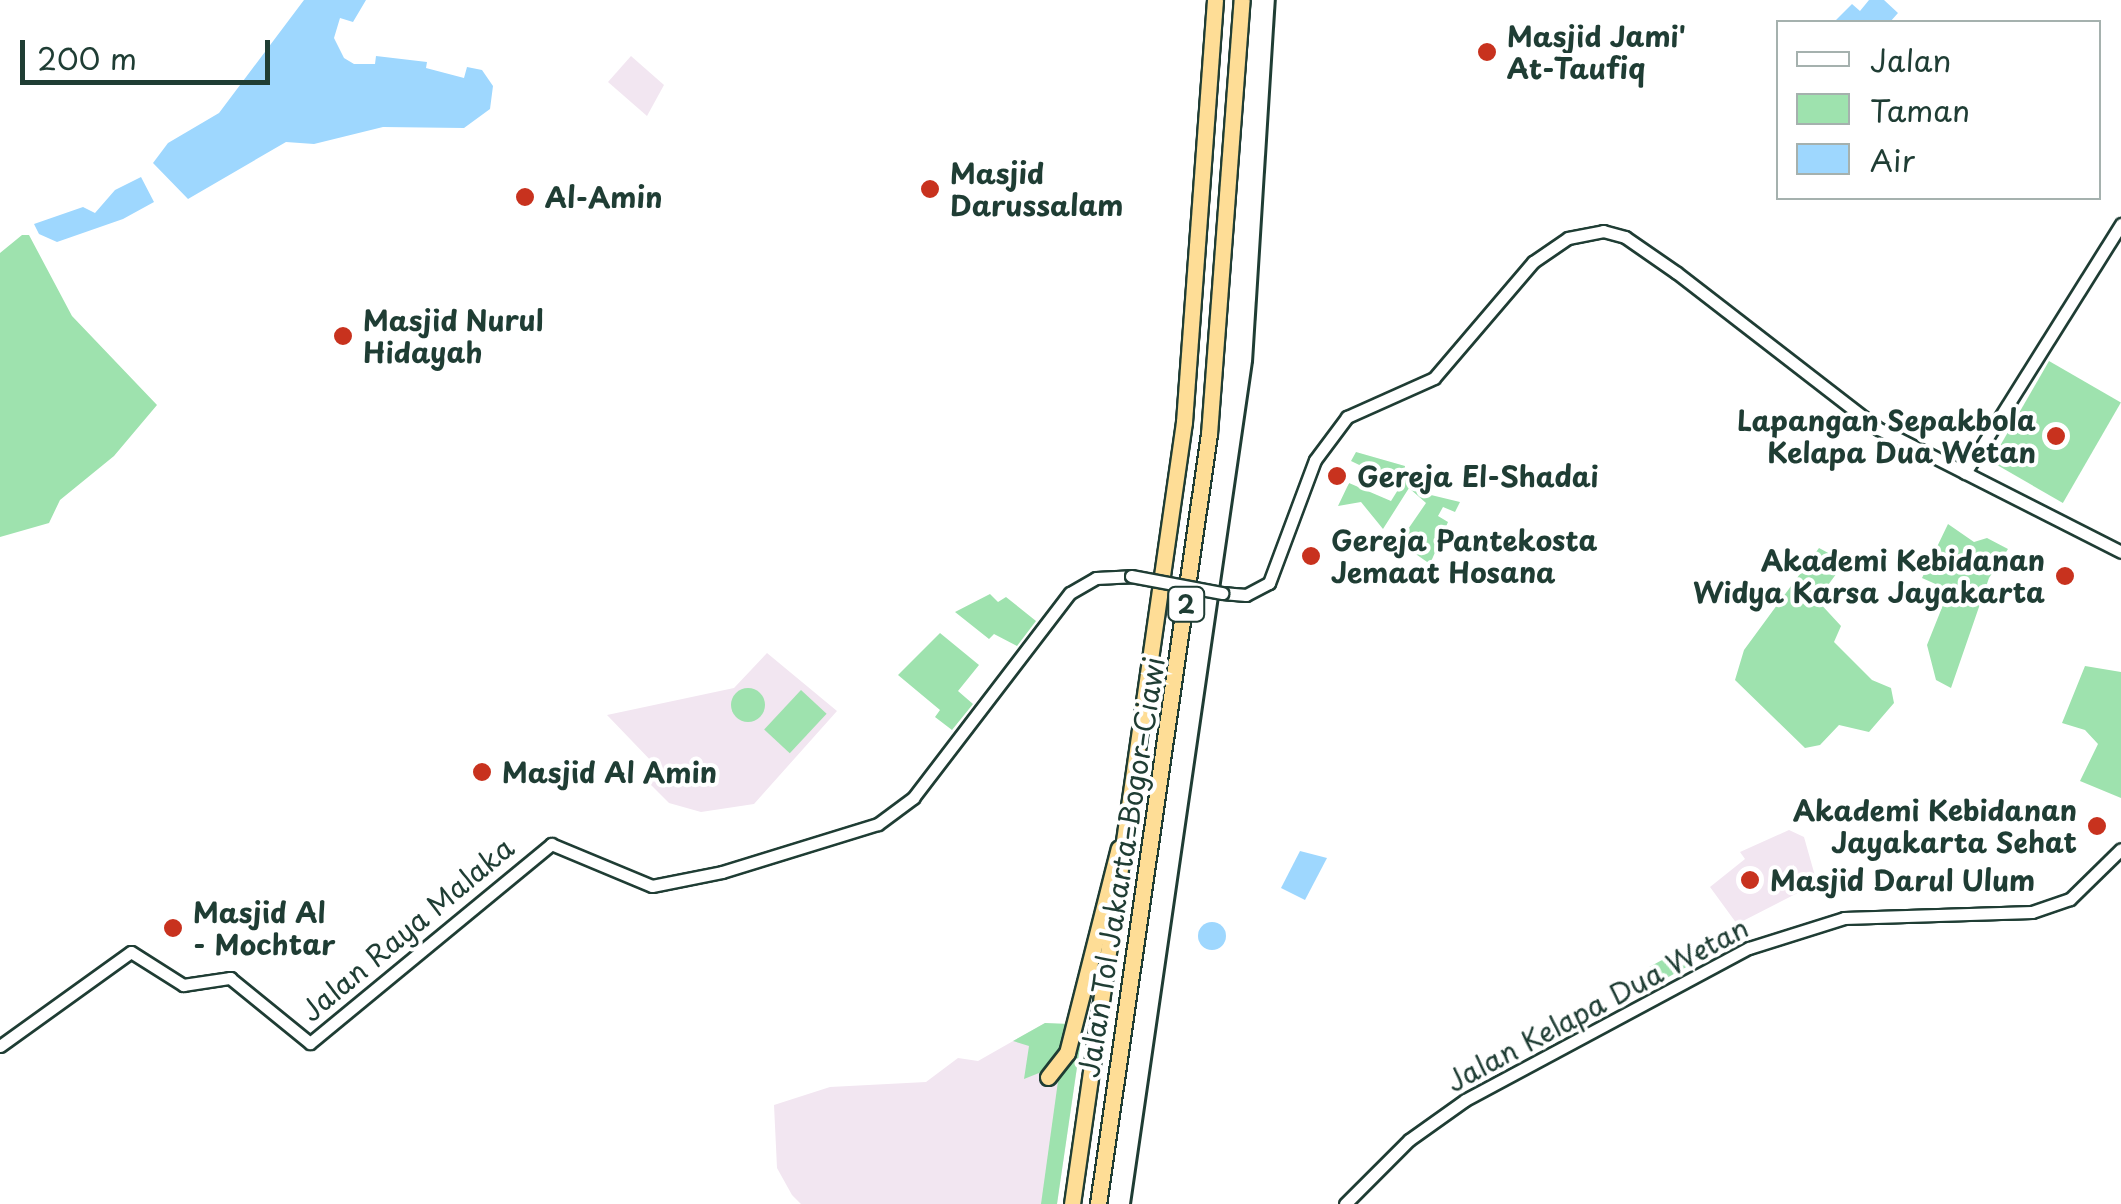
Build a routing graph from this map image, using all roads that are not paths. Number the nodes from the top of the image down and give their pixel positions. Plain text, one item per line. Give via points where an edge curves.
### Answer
1 (1216, 0) edge
2 (1242, 0) edge
3 (2121, 224) edge
4 (1965, 473) junction
5 (2121, 552) edge
6 (1127, 831) junction
7 (2121, 849) edge
8 (0, 1046) edge
9 (1048, 1077) dead end
10 (1072, 1204) edge
11 (1098, 1204) edge
12 (1344, 1204) edge

1 - 6 highway, Jalan Tol Jakarta–Bogor–Ciawi / 2 via 1187,390
2 - 11 highway, Jalan Tol Jakarta–Bogor–Ciawi / 2 via 1209,434
3 - 4 street
4 - 5 street
4 - 8 street, Jalan Raya Malaka, bridge via 1837,401 1625,237 1588,232 1533,262 1445,370 1361,407 1333,432 1309,474 1269,583 1246,595 1130,576 1096,578 1070,593 892,817 722,872 652,886 551,844 312,1042 300,1039 230,978 183,985 131,952
6 - 9 highway via 1103,893 1068,1053
6 - 10 highway, Jalan Tol Jakarta–Bogor–Ciawi / 2
7 - 12 street, Jalan Kelapa Dua Wetan via 2070,899 2032,912 1844,918 1749,948 1456,1106 1409,1140

